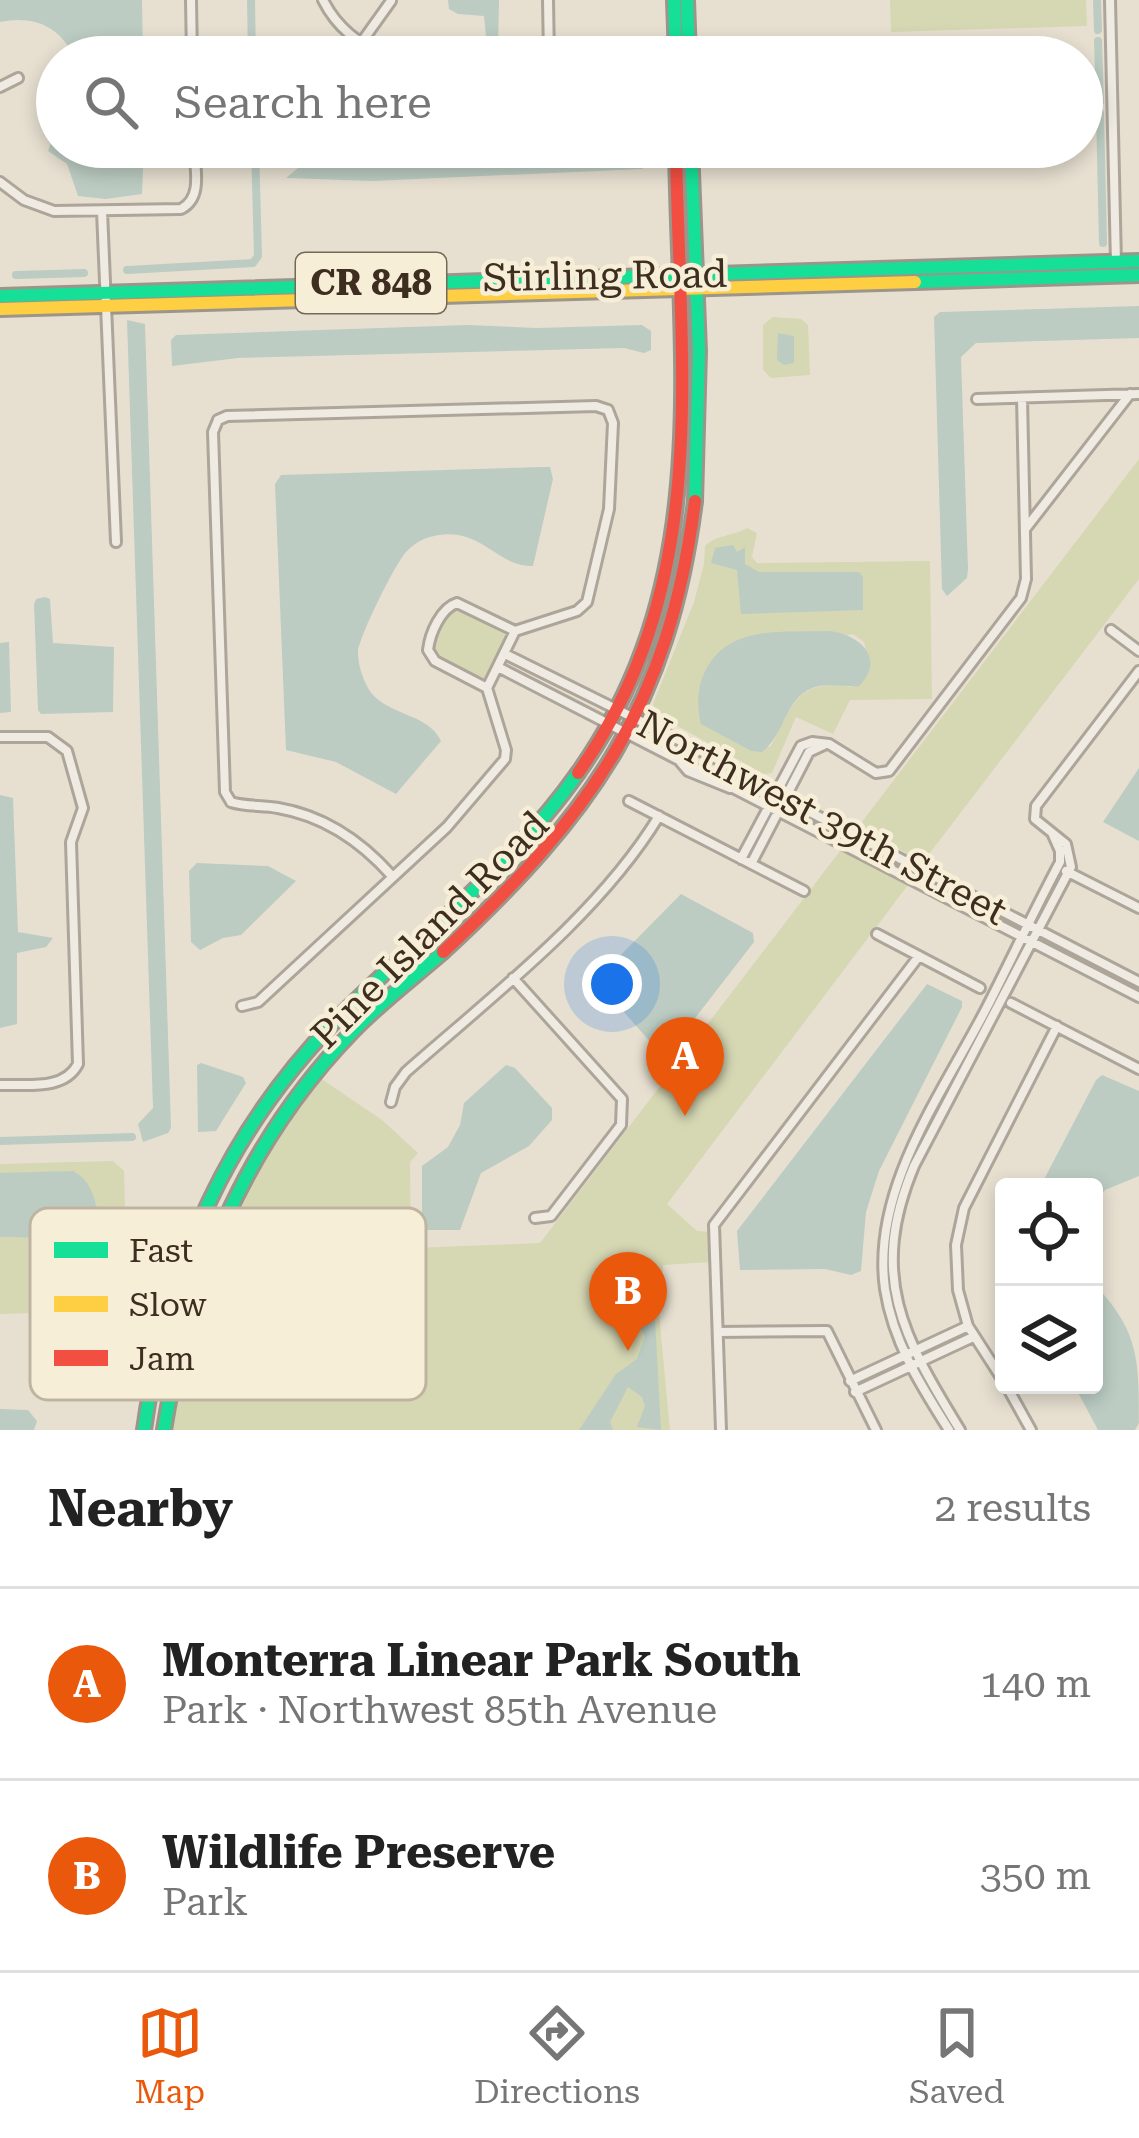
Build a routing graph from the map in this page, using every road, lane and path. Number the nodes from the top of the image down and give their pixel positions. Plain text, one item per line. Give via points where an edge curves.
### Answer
1 (190, 0) edge
2 (323, 0) edge
3 (548, 0) edge
4 (674, 0) edge
5 (687, 0) edge
6 (1110, 0) edge
7 (391, 1) edge
8 (191, 36) edge
9 (352, 36) edge
10 (367, 36) edge
11 (549, 36) edge
12 (675, 36) edge
13 (688, 36) edge
14 (18, 78) dead end
15 (0, 87) edge
16 (194, 168) edge
17 (676, 168) edge
18 (692, 168) edge
19 (0, 182) edge
20 (103, 212) junction
21 (1139, 261) edge
22 (1116, 269) junction
23 (679, 274) junction
24 (695, 274) junction
25 (914, 275) junction
26 (1139, 275) edge
27 (411, 281) junction
28 (696, 291) junction
29 (679, 292) junction
30 (0, 296) edge
31 (106, 298) junction
32 (412, 298) junction
33 (0, 309) edge
34 (1134, 394) edge
35 (1022, 398) junction
36 (977, 399) dead end
37 (1025, 530) junction
38 (116, 542) dead end
39 (1111, 630) dead end
40 (515, 631) junction
41 (1139, 651) edge
42 (505, 654) junction
43 (498, 667) junction
44 (1139, 671) edge
45 (487, 688) junction
46 (616, 710) junction
47 (634, 719) junction
48 (608, 724) junction
49 (627, 734) junction
50 (0, 737) edge
51 (780, 796) junction
52 (629, 800) dead end
53 (774, 807) junction
54 (659, 816) junction
55 (1051, 832) junction
56 (741, 859) junction
57 (752, 864) junction
58 (1056, 869) junction
59 (1069, 871) junction
60 (392, 877) junction
61 (804, 891) dead end
62 (1139, 908) edge
63 (1027, 925) junction
64 (1037, 930) junction
65 (877, 934) dead end
66 (1026, 938) junction
67 (919, 956) junction
68 (513, 978) junction
69 (1139, 982) edge
70 (980, 988) dead end
71 (1139, 997) edge
72 (1011, 1003) dead end
73 (242, 1006) dead end
74 (1057, 1026) junction
75 (1139, 1069) edge
76 (0, 1084) edge
77 (391, 1102) dead end
78 (204, 1208) edge
79 (228, 1208) edge
80 (535, 1219) dead end
81 (968, 1326) junction
82 (717, 1332) junction
83 (974, 1336) junction
84 (912, 1359) junction
85 (995, 1368) edge
86 (849, 1382) junction
87 (854, 1392) junction
88 (1011, 1394) edge
89 (149, 1400) edge
90 (169, 1400) edge
91 (144, 1430) edge
92 (164, 1430) edge
93 (721, 1430) edge
94 (876, 1430) edge
95 (949, 1430) edge
96 (960, 1430) edge
97 (1031, 1430) edge

1 - 8 street
2 - 9 street
3 - 11 street
4 - 12 main road
5 - 13 main road
6 - 22 street
7 - 10 street
14 - 15 street
16 - 20 street via 189,206
17 - 23 main road, Pine Island Road
18 - 24 main road, Pine Island Road
19 - 20 street via 44,209
20 - 31 street
21 - 22 main road, Stirling Road / CR 848
22 - 25 main road, Stirling Road / CR 848
22 - 26 main road, Stirling Road / CR 848
23 - 24 main road, Stirling Road / CR 848
23 - 27 main road, Stirling Road / CR 848
23 - 29 main road, Pine Island Road
24 - 25 main road, Stirling Road / CR 848
24 - 28 main road, Pine Island Road
25 - 28 main road, Stirling Road / CR 848
27 - 31 main road, Stirling Road / CR 848
27 - 32 main road
28 - 29 main road, Stirling Road / CR 848
28 - 47 main road, Pine Island Road via 693,527 668,637
29 - 32 main road, Stirling Road / CR 848
29 - 46 main road, Pine Island Road via 677,521 657,611
30 - 31 main road, Stirling Road / CR 848
31 - 32 main road, Stirling Road / CR 848
31 - 33 main road, Stirling Road / CR 848
31 - 38 street
34 - 35 street
34 - 37 street
35 - 36 street
35 - 37 street
37 - 51 street via 1021,598 883,775 829,744 809,752
39 - 41 street
40 - 42 street
40 - 45 street via 453,600 429,641 426,654
40 - 60 street via 586,602 609,509 610,408 215,418 228,804 321,820
42 - 43 street
42 - 46 street, Northwest 39th Street
43 - 45 street
43 - 48 street, Northwest 39th Street
44 - 55 street via 1036,806 1035,819
45 - 60 street via 508,752 501,766
46 - 47 street, Northwest 39th Street
46 - 48 main road, Pine Island Road
47 - 49 main road, Pine Island Road
47 - 51 street, Northwest 39th Street
48 - 49 street, Northwest 39th Street
48 - 78 main road, Pine Island Road via 519,850 286,1074
49 - 53 street, Northwest 39th Street
49 - 79 main road, Pine Island Road via 531,868 352,1031 298,1092
50 - 76 street via 43,736 63,745 83,808 71,842 78,1061 57,1083
51 - 53 street
51 - 63 street, Northwest 39th Street
52 - 54 street
53 - 56 street
53 - 57 street
53 - 66 street, Northwest 39th Street
54 - 56 street
54 - 68 street
55 - 58 street via 1060,850
55 - 59 street via 1068,848
56 - 57 street
57 - 61 street
58 - 59 street
58 - 63 street
59 - 62 street
59 - 64 street
60 - 73 street via 258,1002
63 - 64 street, Northwest 39th Street
63 - 66 street
64 - 66 street
64 - 69 street, Northwest 39th Street
65 - 67 street
66 - 71 street, Northwest 39th Street
66 - 84 street via 907,1160 889,1213 885,1289
67 - 70 street
67 - 82 street via 716,1222
68 - 77 street via 406,1072
68 - 80 street via 625,1107 621,1125 551,1216
72 - 74 street
74 - 75 street
74 - 81 street via 964,1208 956,1270
81 - 83 street
81 - 84 street
82 - 86 street via 826,1330
82 - 93 street
83 - 84 street
83 - 85 street
84 - 86 street
84 - 87 street
84 - 95 street
84 - 96 street
86 - 87 street
87 - 94 street
88 - 97 street
89 - 91 main road, Pine Island Road
90 - 92 main road, Pine Island Road

